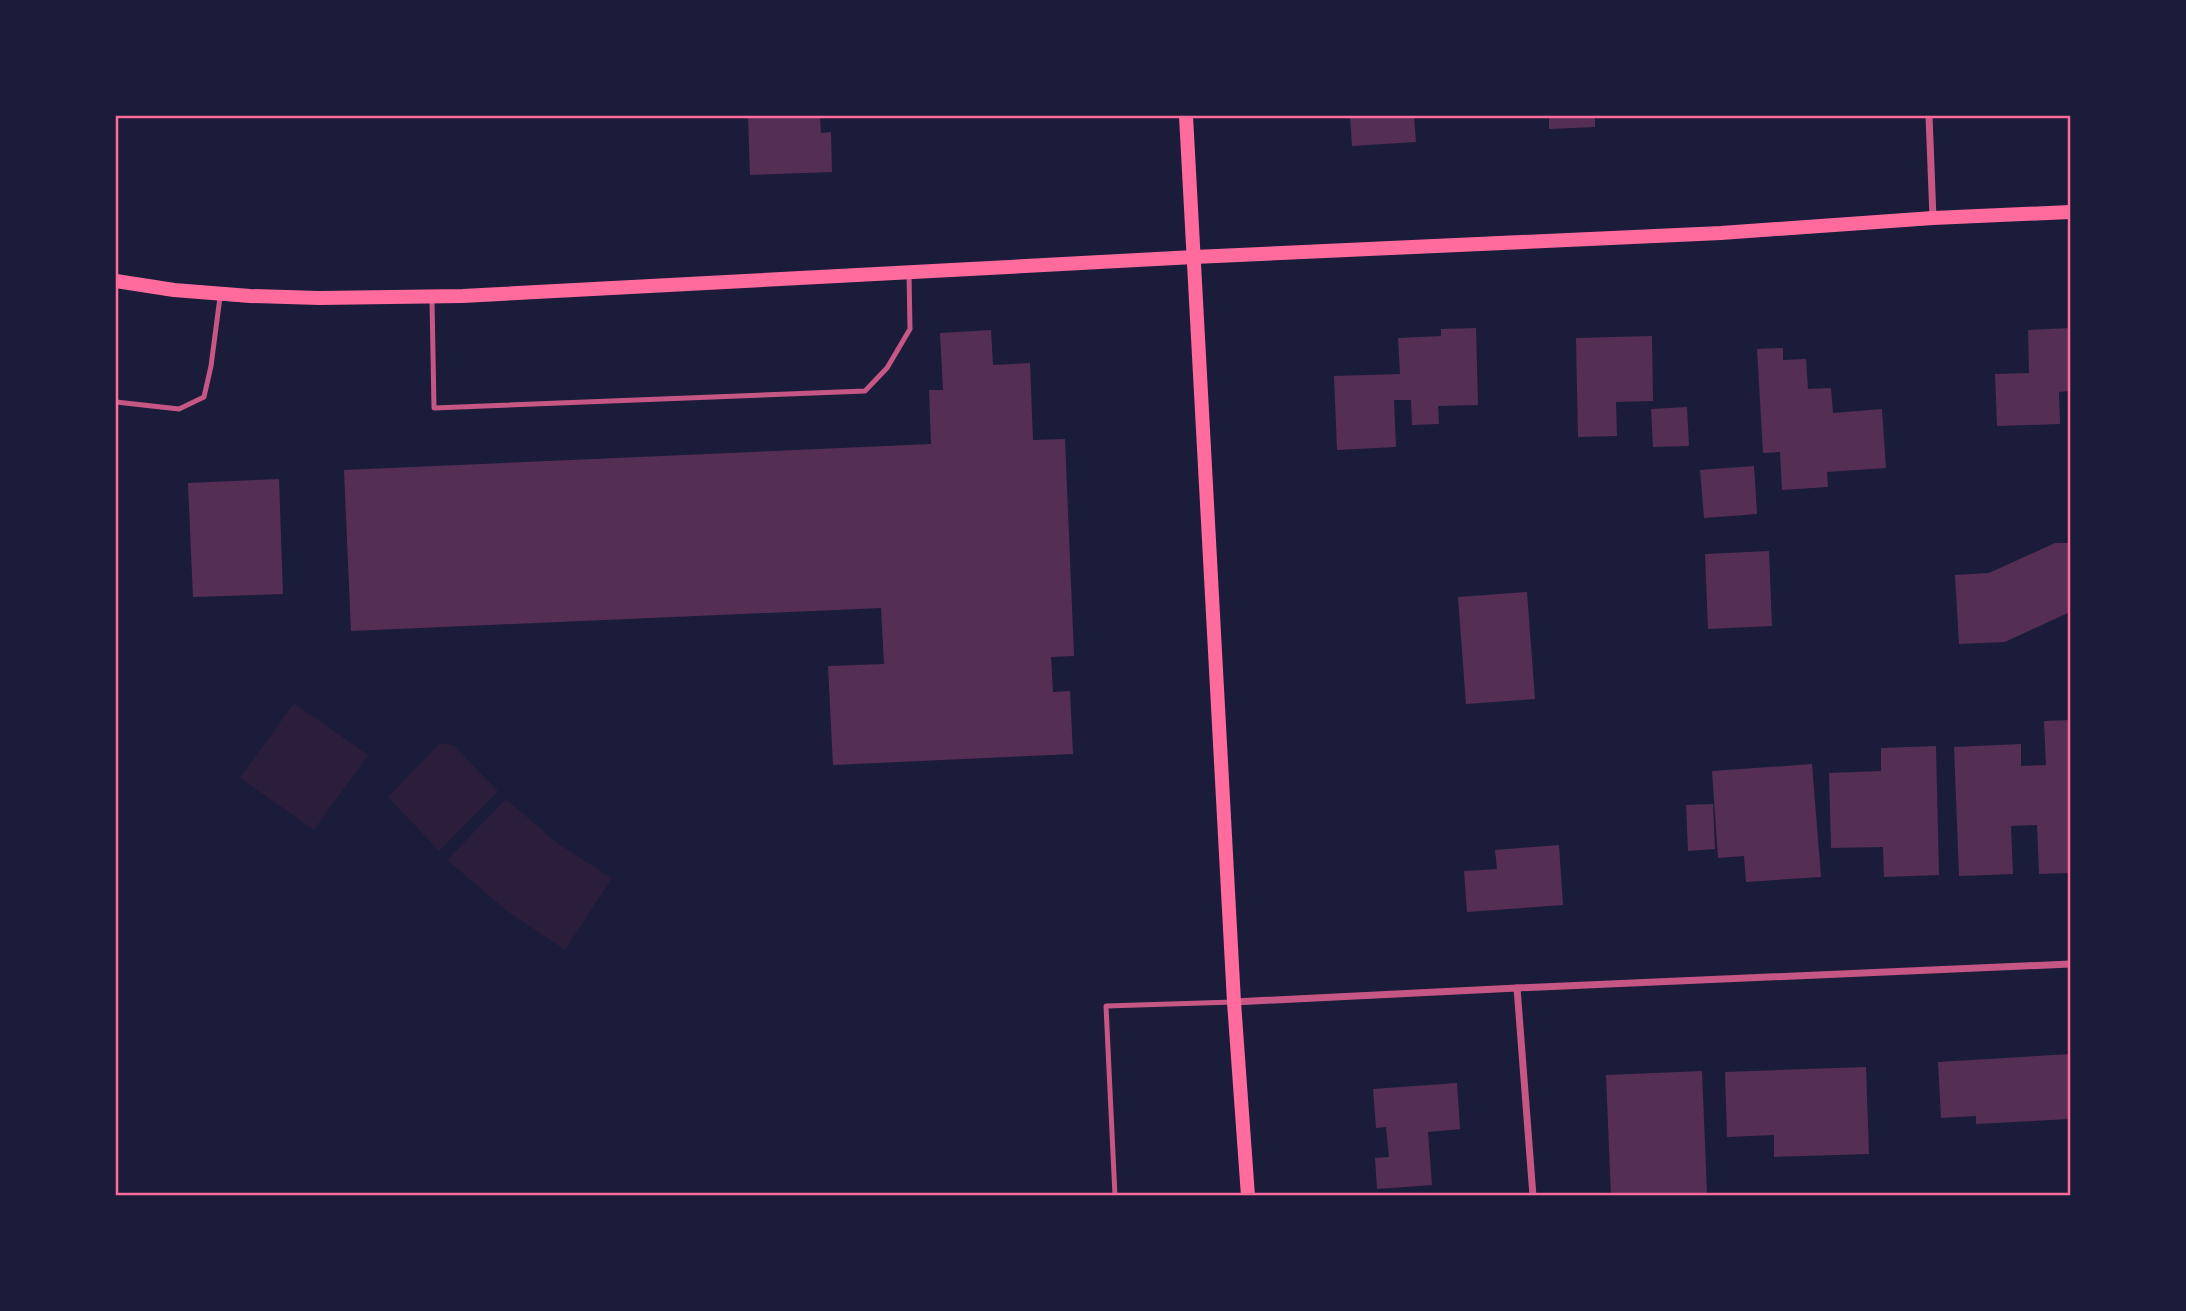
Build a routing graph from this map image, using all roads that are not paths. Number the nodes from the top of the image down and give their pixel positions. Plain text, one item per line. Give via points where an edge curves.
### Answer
1 (1186, 116) edge
2 (1928, 116) edge
3 (2070, 212) edge
4 (1933, 218) junction
5 (1194, 257) junction
6 (909, 272) junction
7 (116, 281) edge
8 (220, 294) junction
9 (432, 296) junction
10 (116, 402) edge
11 (2070, 964) edge
12 (1517, 988) junction
13 (1234, 1002) junction
14 (1115, 1195) edge
15 (1248, 1195) edge
16 (1533, 1195) edge

1 - 5 main road
2 - 4 street
3 - 4 main road
4 - 5 main road via 1721,233
5 - 6 main road
5 - 13 main road
6 - 9 main road
6 - 9 lane via 910,329 887,368 864,391 434,408
7 - 8 main road
8 - 9 main road
8 - 10 lane via 204,397 179,409
11 - 12 street
12 - 13 street
12 - 16 street
13 - 14 lane via 1106,1006
13 - 15 main road

